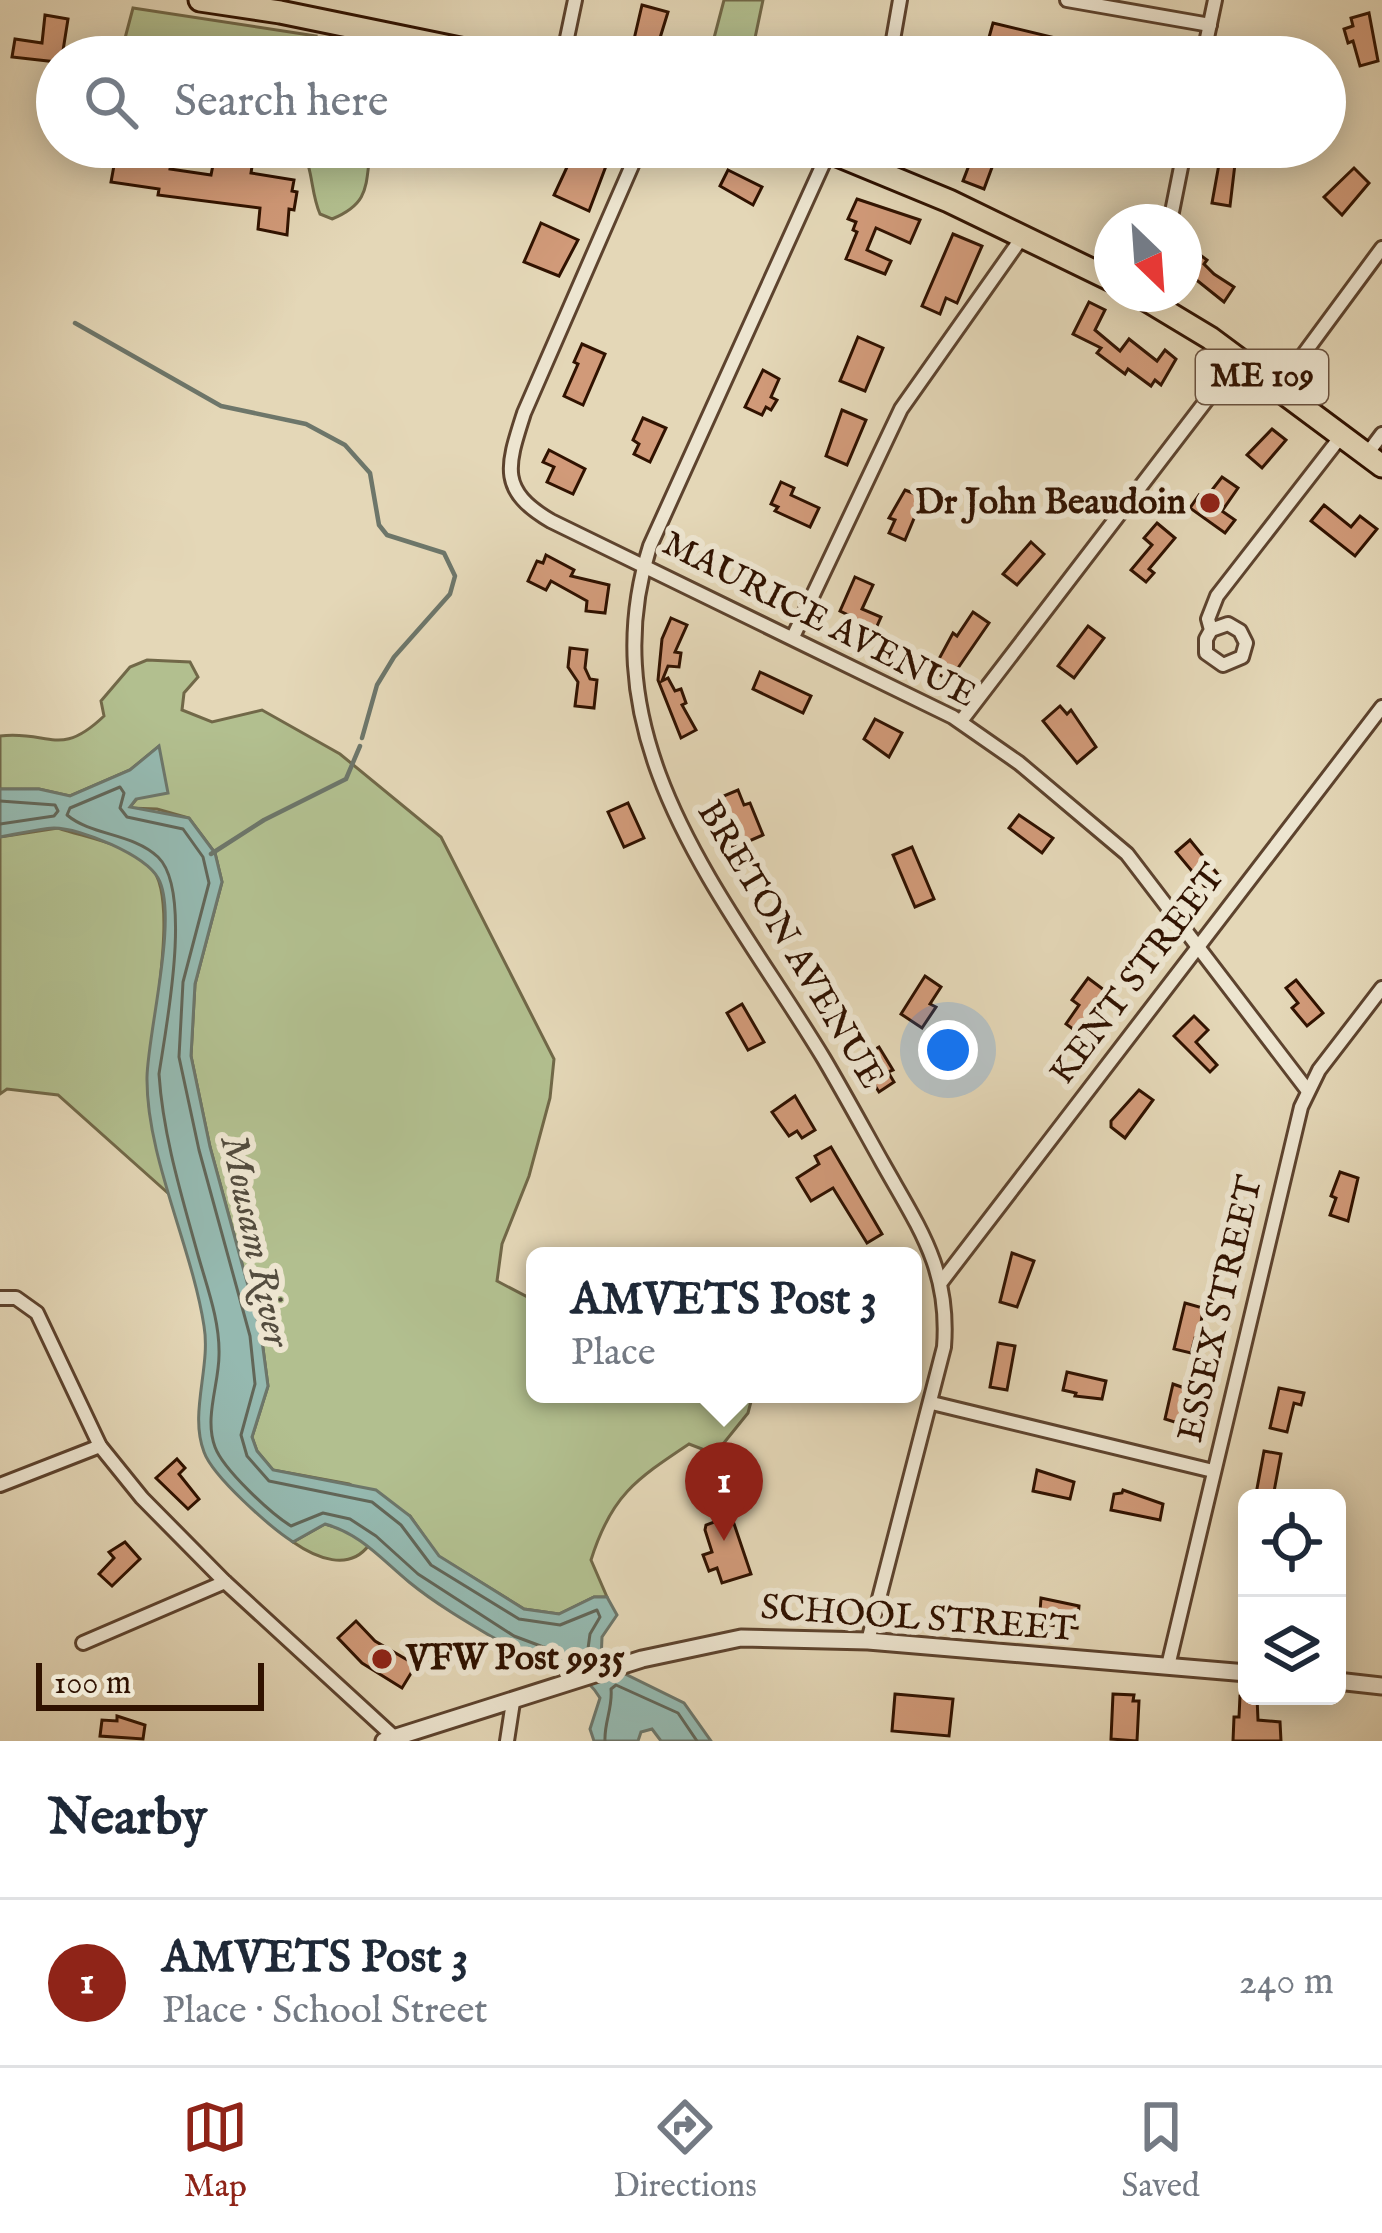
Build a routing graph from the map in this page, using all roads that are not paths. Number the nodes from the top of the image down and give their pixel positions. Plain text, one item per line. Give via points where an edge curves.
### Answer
1 (200, 0) edge
2 (575, 0) edge
3 (900, 0) edge
4 (1067, 0) edge
5 (1215, 0) edge
6 (1210, 25) junction
7 (397, 36) edge
8 (567, 36) edge
9 (894, 36) edge
10 (1208, 36) edge
11 (631, 168) edge
12 (815, 168) edge
13 (893, 168) edge
14 (1181, 168) edge
15 (1174, 204) edge
16 (1023, 236) junction
17 (1382, 248) edge
18 (1094, 271) edge
19 (1169, 312) edge
20 (1238, 359) junction
21 (1278, 389) junction
22 (1382, 434) edge
23 (1342, 435) junction
24 (1375, 460) edge
25 (644, 566) junction
26 (1211, 630) dead end
27 (793, 638) junction
28 (1382, 707) edge
29 (961, 721) junction
30 (1198, 944) junction
31 (1382, 988) edge
32 (1307, 1091) junction
33 (942, 1281) junction
34 (0, 1298) edge
35 (932, 1403) junction
36 (100, 1445) junction
37 (1213, 1471) junction
38 (0, 1485) edge
39 (225, 1582) junction
40 (868, 1641) junction
41 (83, 1642) dead end
42 (1168, 1666) junction
43 (1238, 1672) edge
44 (1346, 1682) edge
45 (1382, 1685) edge
46 (513, 1702) junction
47 (390, 1739) edge
48 (506, 1741) edge

1 - 7 highway
2 - 8 street
3 - 9 street
4 - 6 street
5 - 6 street
6 - 10 street
11 - 25 street, MAURICE AVENUE via 524,412 511,467 519,500
12 - 25 street, BRETON AVENUE
13 - 16 highway
14 - 15 street
16 - 18 highway
16 - 27 street via 901,410
17 - 21 street
19 - 20 highway, ME 109
20 - 21 highway, ME 109
20 - 29 street
21 - 23 highway, ME 109
22 - 24 street
23 - 24 highway, ME 109
23 - 26 street via 1217,596
25 - 27 street, MAURICE AVENUE
25 - 33 street, BRETON AVENUE via 633,675 665,790 706,876 824,1059
27 - 29 street, MAURICE AVENUE
28 - 30 street, KENT STREET
29 - 30 street, MAURICE AVENUE via 1089,818
30 - 32 street, MAURICE AVENUE
30 - 33 street, KENT STREET
31 - 32 street, ESSEX STREET
32 - 37 street, ESSEX STREET
33 - 35 street, BRETON AVENUE via 944,1347
34 - 36 street via 16,1298 37,1313
35 - 37 street
35 - 40 street, BRETON AVENUE
36 - 38 street
36 - 39 street
37 - 42 street, ESSEX STREET
39 - 41 street
39 - 47 street
40 - 42 street, SCHOOL STREET
40 - 46 street, SCHOOL STREET via 741,1638
42 - 43 street, SCHOOL STREET
44 - 45 street
46 - 47 street, SCHOOL STREET
46 - 48 street

